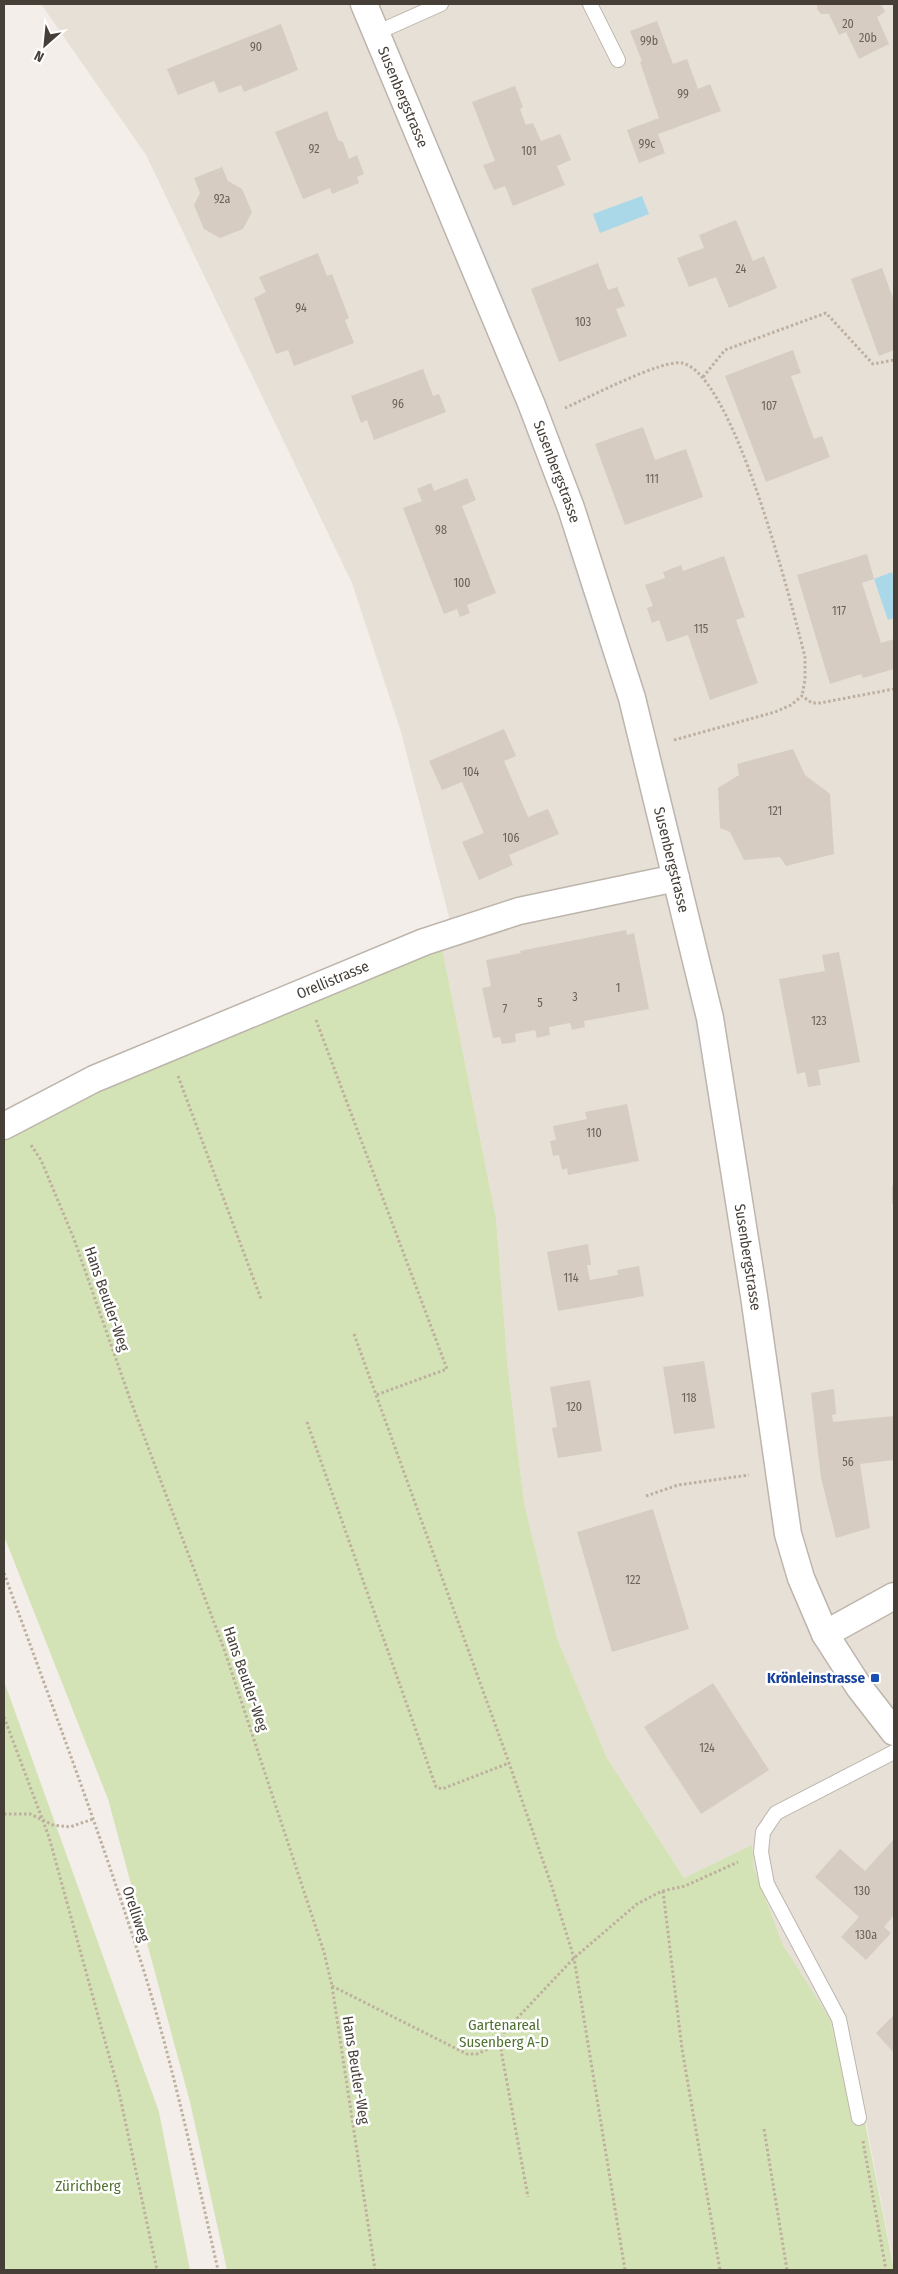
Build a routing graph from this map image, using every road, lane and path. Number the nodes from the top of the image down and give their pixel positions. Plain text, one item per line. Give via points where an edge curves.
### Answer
1 (364, 4) edge
2 (441, 4) edge
3 (590, 4) edge
4 (376, 32) junction
5 (618, 60) dead end
6 (894, 360) edge
7 (703, 377) junction
8 (556, 412) dead end
9 (894, 689) edge
10 (802, 696) junction
11 (673, 740) dead end
12 (676, 878) junction
13 (305, 991) junction
14 (166, 1048) junction
15 (9, 1123) edge
16 (261, 1299) dead end
17 (354, 1334) dead end
18 (376, 1394) junction
19 (307, 1422) dead end
20 (757, 1474) dead end
21 (646, 1496) dead end
22 (4, 1573) edge
23 (894, 1596) edge
24 (825, 1634) junction
25 (4, 1717) edge
26 (894, 1732) edge
27 (894, 1752) edge
28 (509, 1763) junction
29 (4, 1814) edge
30 (93, 1819) junction
31 (43, 1820) junction
32 (761, 1852) junction
33 (663, 1891) junction
34 (574, 1958) junction
35 (332, 1986) junction
36 (498, 2038) junction
37 (859, 2118) joint
38 (764, 2129) dead end
39 (528, 2197) dead end
40 (157, 2270) edge
41 (218, 2270) edge
42 (375, 2270) edge
43 (625, 2270) edge
44 (720, 2270) edge
45 (786, 2270) edge
46 (886, 2270) edge

1 - 4 street, Susenbergstrasse
2 - 4 lane
3 - 5 lane
4 - 12 street, Susenbergstrasse via 531,403 571,508 632,698
6 - 7 path via 873,364 826,313 724,350
7 - 8 path via 682,363 661,366
7 - 10 path via 723,410 758,491 805,657
9 - 10 path via 820,703 812,703
10 - 11 path via 775,712
12 - 13 street, Orellistrasse via 519,911 424,942
12 - 24 street, Susenbergstrasse via 710,1018 788,1534 801,1578
13 - 14 street, Orellistrasse
13 - 18 path via 446,1369
14 - 15 street, Orellistrasse via 94,1078
14 - 16 path
15 - 35 path, Hans Beutler-Weg via 41,1160 74,1239 130,1399 224,1648 324,1952
17 - 18 path
18 - 28 path
19 - 28 path via 436,1787 442,1789
20 - 21 path via 678,1486
22 - 30 path, Orelliweg
23 - 24 street
24 - 26 street, Susenbergstrasse via 859,1687
25 - 31 path
27 - 32 lane via 776,1813 763,1832
28 - 34 path
29 - 31 path via 30,1814
30 - 31 path via 70,1827
30 - 41 path, Orelliweg via 152,2000 181,2103
31 - 40 path via 119,2092
32 - 33 path via 684,1886
32 - 37 lane via 767,1884 839,2019
33 - 34 path via 637,1904
33 - 44 path via 682,2049
34 - 36 path
34 - 43 path
35 - 36 path via 467,2054 488,2049
35 - 42 path, Hans Beutler-Weg
36 - 39 path
37 - 46 path
38 - 45 path

